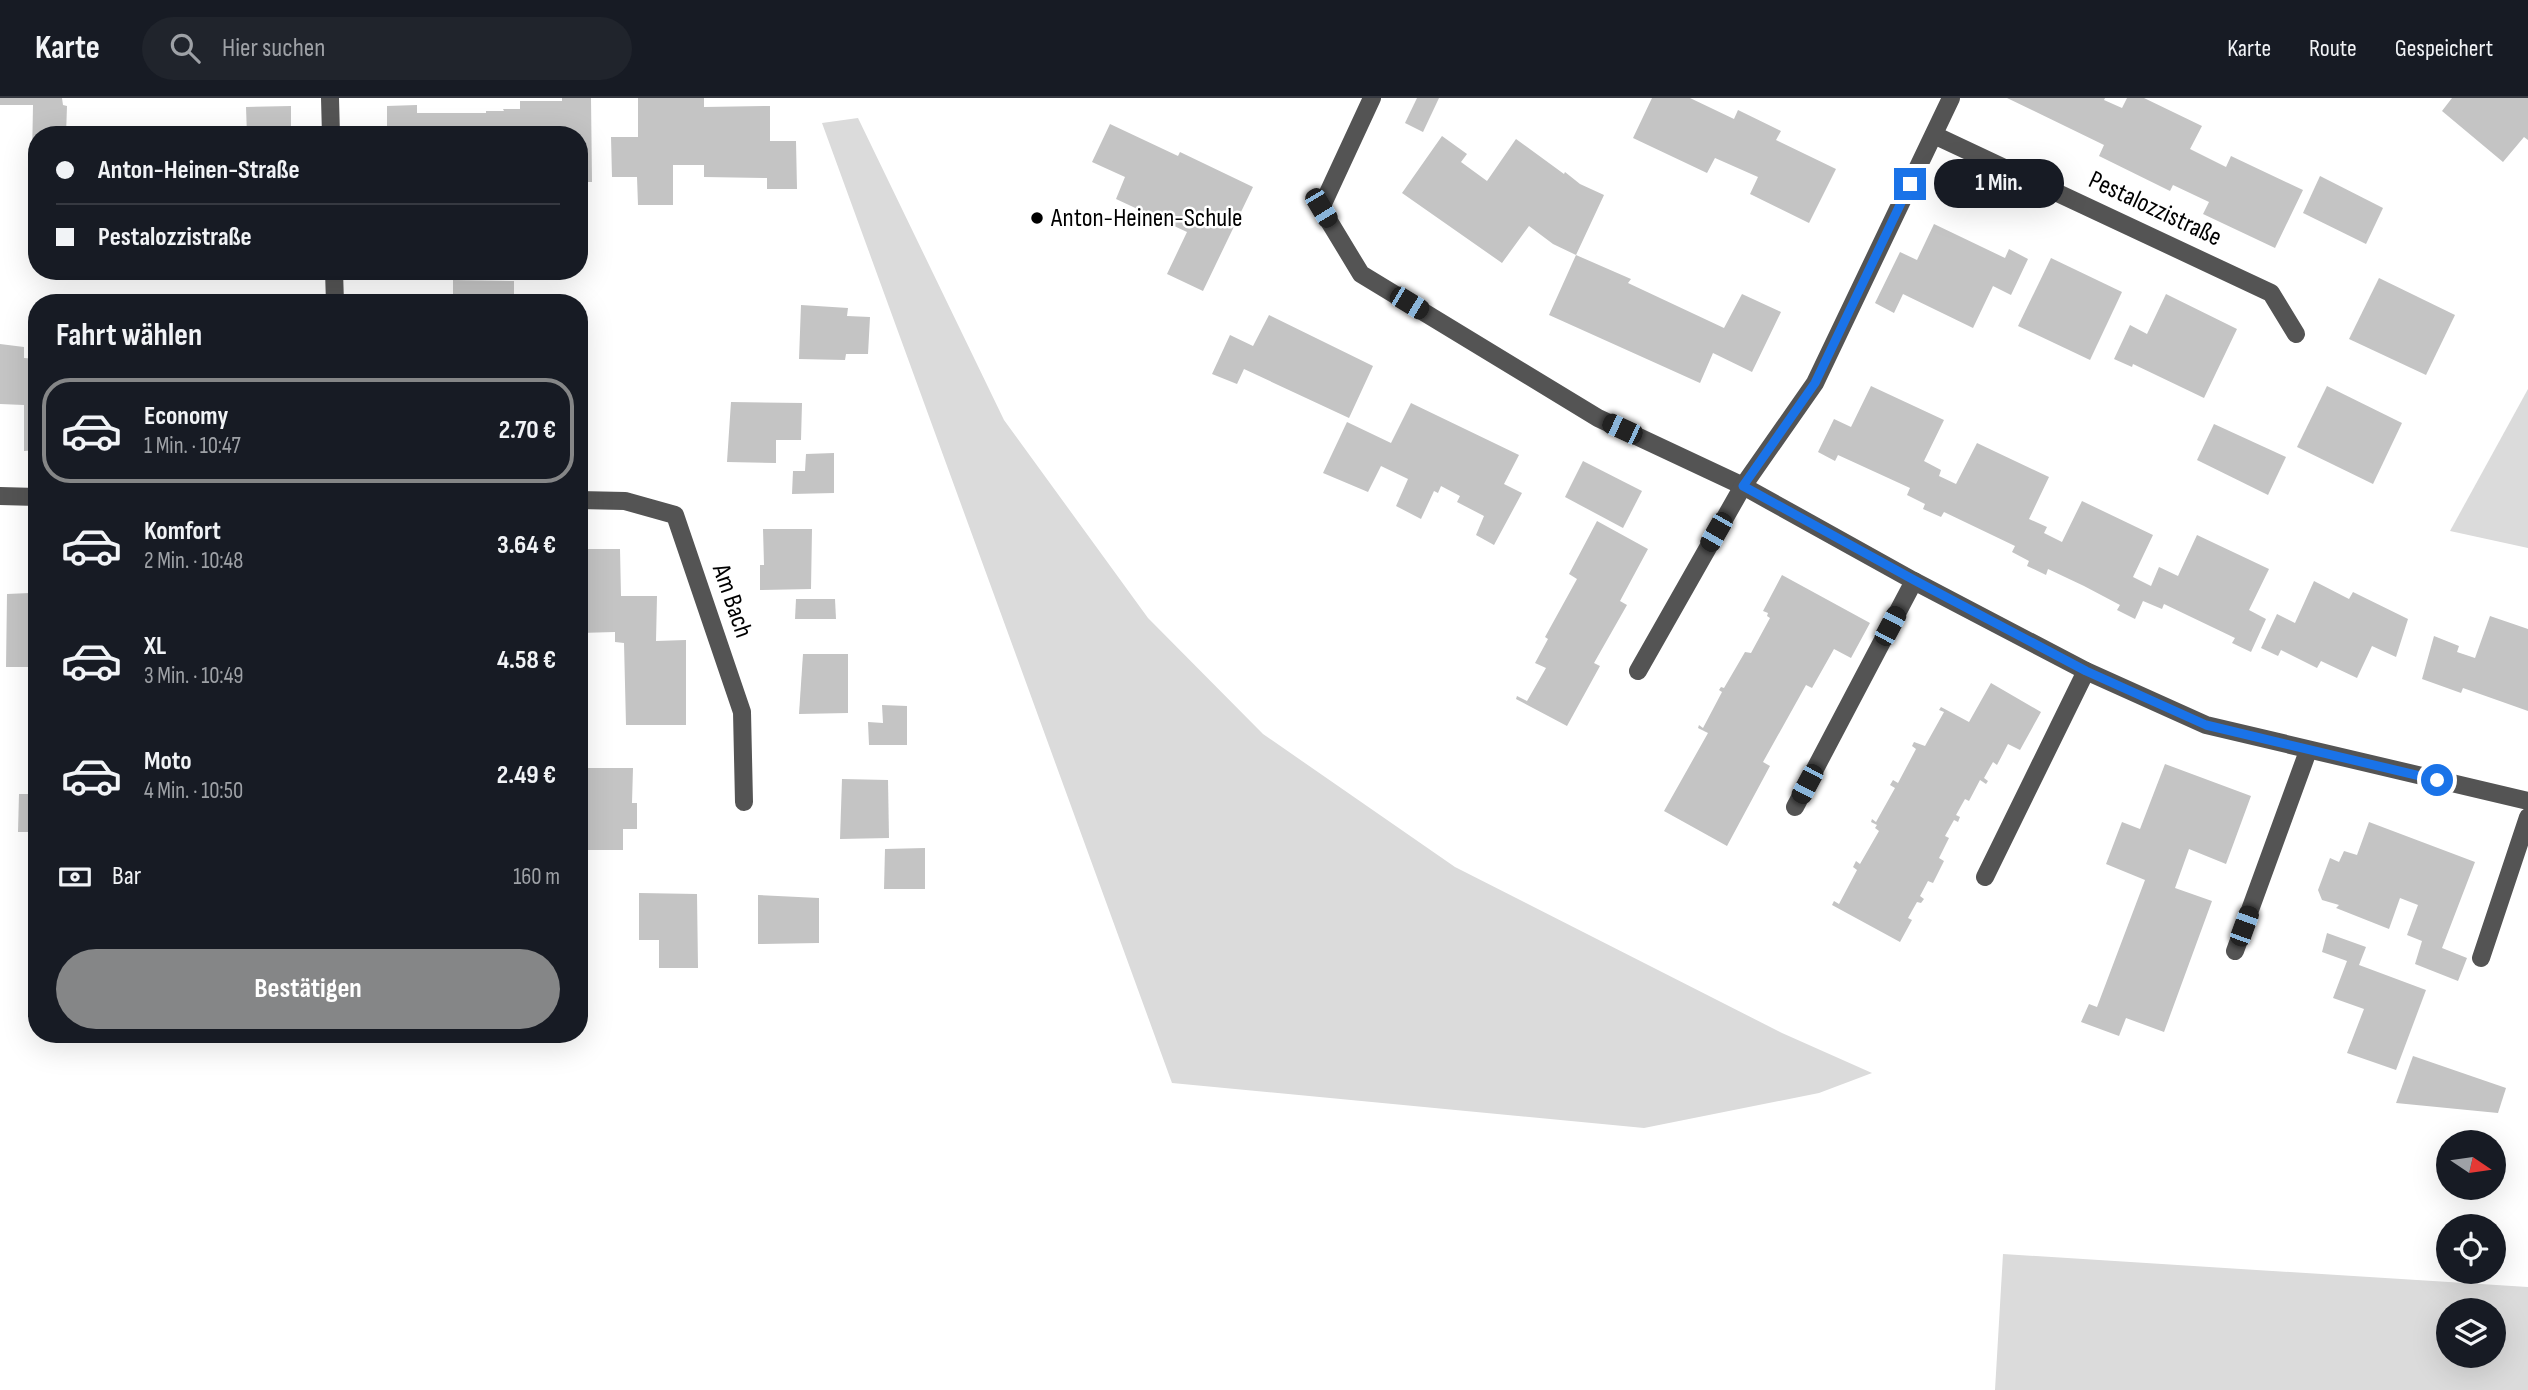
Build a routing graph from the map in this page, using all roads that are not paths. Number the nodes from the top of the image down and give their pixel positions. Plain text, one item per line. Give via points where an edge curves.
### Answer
1 (330, 98) edge
2 (1372, 98) edge
3 (1951, 98) edge
4 (331, 126) edge
5 (1934, 135) junction
6 (2295, 334) dead end
7 (1743, 486) junction
8 (0, 496) edge
9 (28, 497) edge
10 (588, 500) edge
11 (1914, 580) junction
12 (1638, 671) dead end
13 (2086, 671) junction
14 (2308, 751) junction
15 (744, 802) dead end
16 (2528, 802) edge
17 (1795, 807) dead end
18 (2528, 817) edge
19 (1985, 877) dead end
20 (2235, 951) dead end
21 (2481, 958) dead end

1 - 4 street
2 - 7 street via 1321,208 1361,274 1598,418
3 - 5 street
5 - 6 street, Pestalozzistraße via 2271,292
5 - 7 street via 1815,383
7 - 11 street
7 - 12 street
8 - 9 street
10 - 15 street, Am Bach via 625,501 675,515 742,712
11 - 13 street
11 - 17 street
13 - 14 street via 2206,725
13 - 19 street
14 - 16 street
14 - 20 street
18 - 21 street

